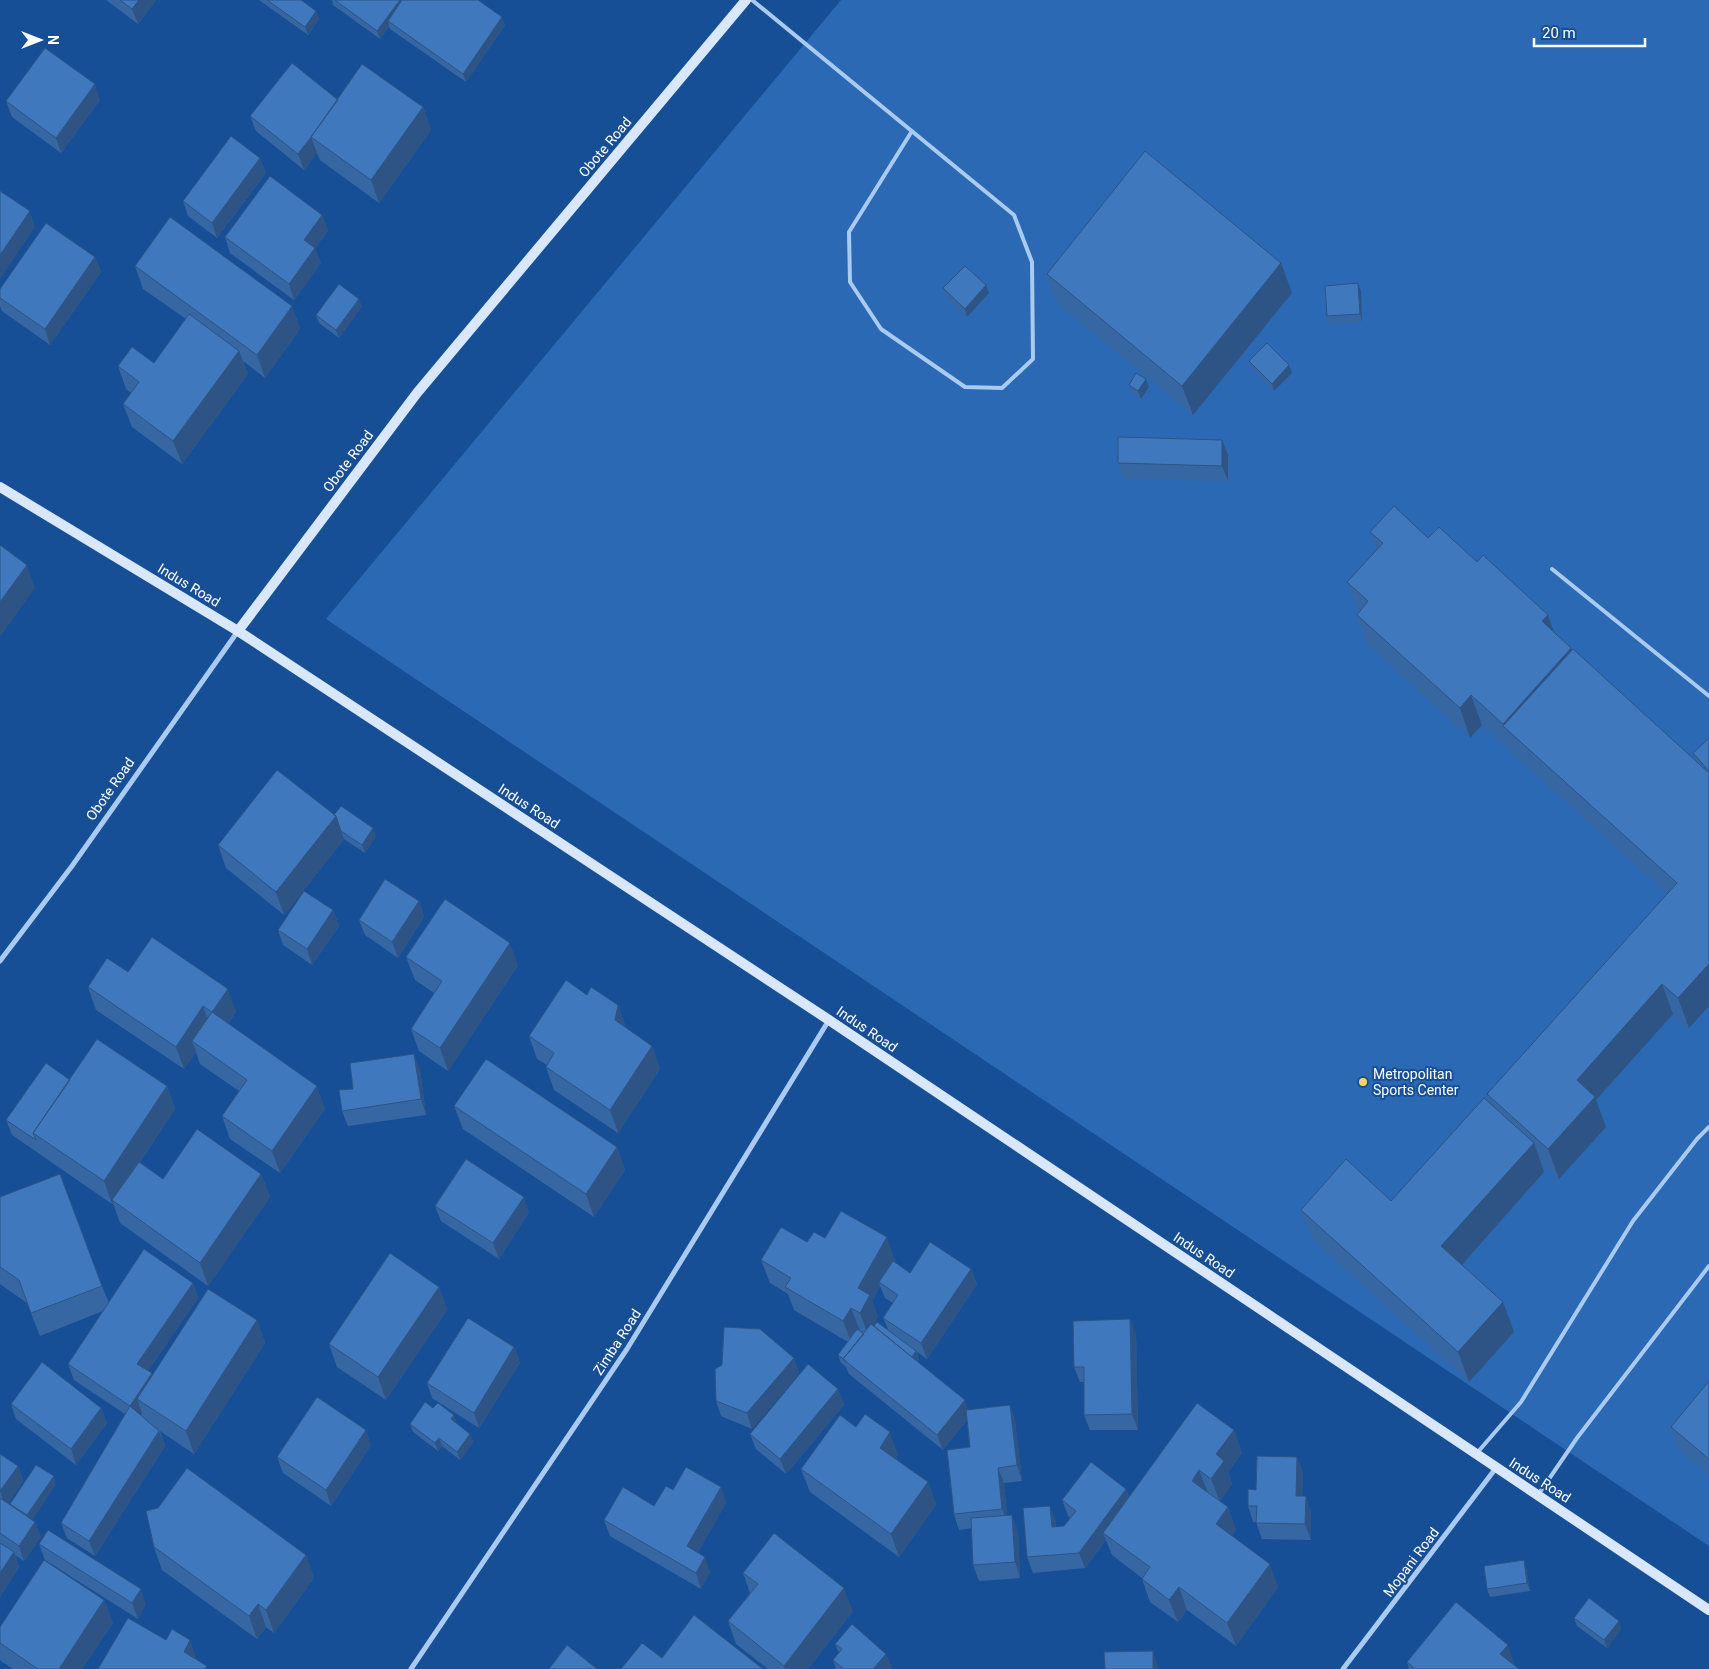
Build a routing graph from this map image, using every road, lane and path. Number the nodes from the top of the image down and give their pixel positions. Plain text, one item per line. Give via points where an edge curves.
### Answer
1 (746, 0) edge
2 (752, 0) edge
3 (912, 131) junction
4 (0, 487) edge
5 (1552, 569) dead end
6 (238, 631) junction
7 (1709, 696) edge
8 (0, 960) edge
9 (829, 1020) junction
10 (1709, 1126) edge
11 (1709, 1266) edge
12 (1476, 1454) junction
13 (1496, 1468) junction
14 (1538, 1495) junction
15 (1709, 1610) edge
16 (411, 1669) edge
17 (1343, 1669) edge

1 - 6 street, Obote Road via 417,393
2 - 3 lane
3 - 3 lane via 849,232 850,282 880,329 965,387 1002,388 1033,359 1032,262 1014,215
4 - 6 street, Indus Road
5 - 7 lane
6 - 8 street, Obote Road via 72,866
6 - 9 street, Indus Road
9 - 12 street, Indus Road
9 - 16 street, Zimba Road via 627,1348
10 - 12 lane via 1633,1221 1521,1402
11 - 14 lane via 1577,1438
12 - 13 street, Indus Road
13 - 14 street, Indus Road
13 - 17 street, Mopani Road
14 - 15 street, Indus Road

